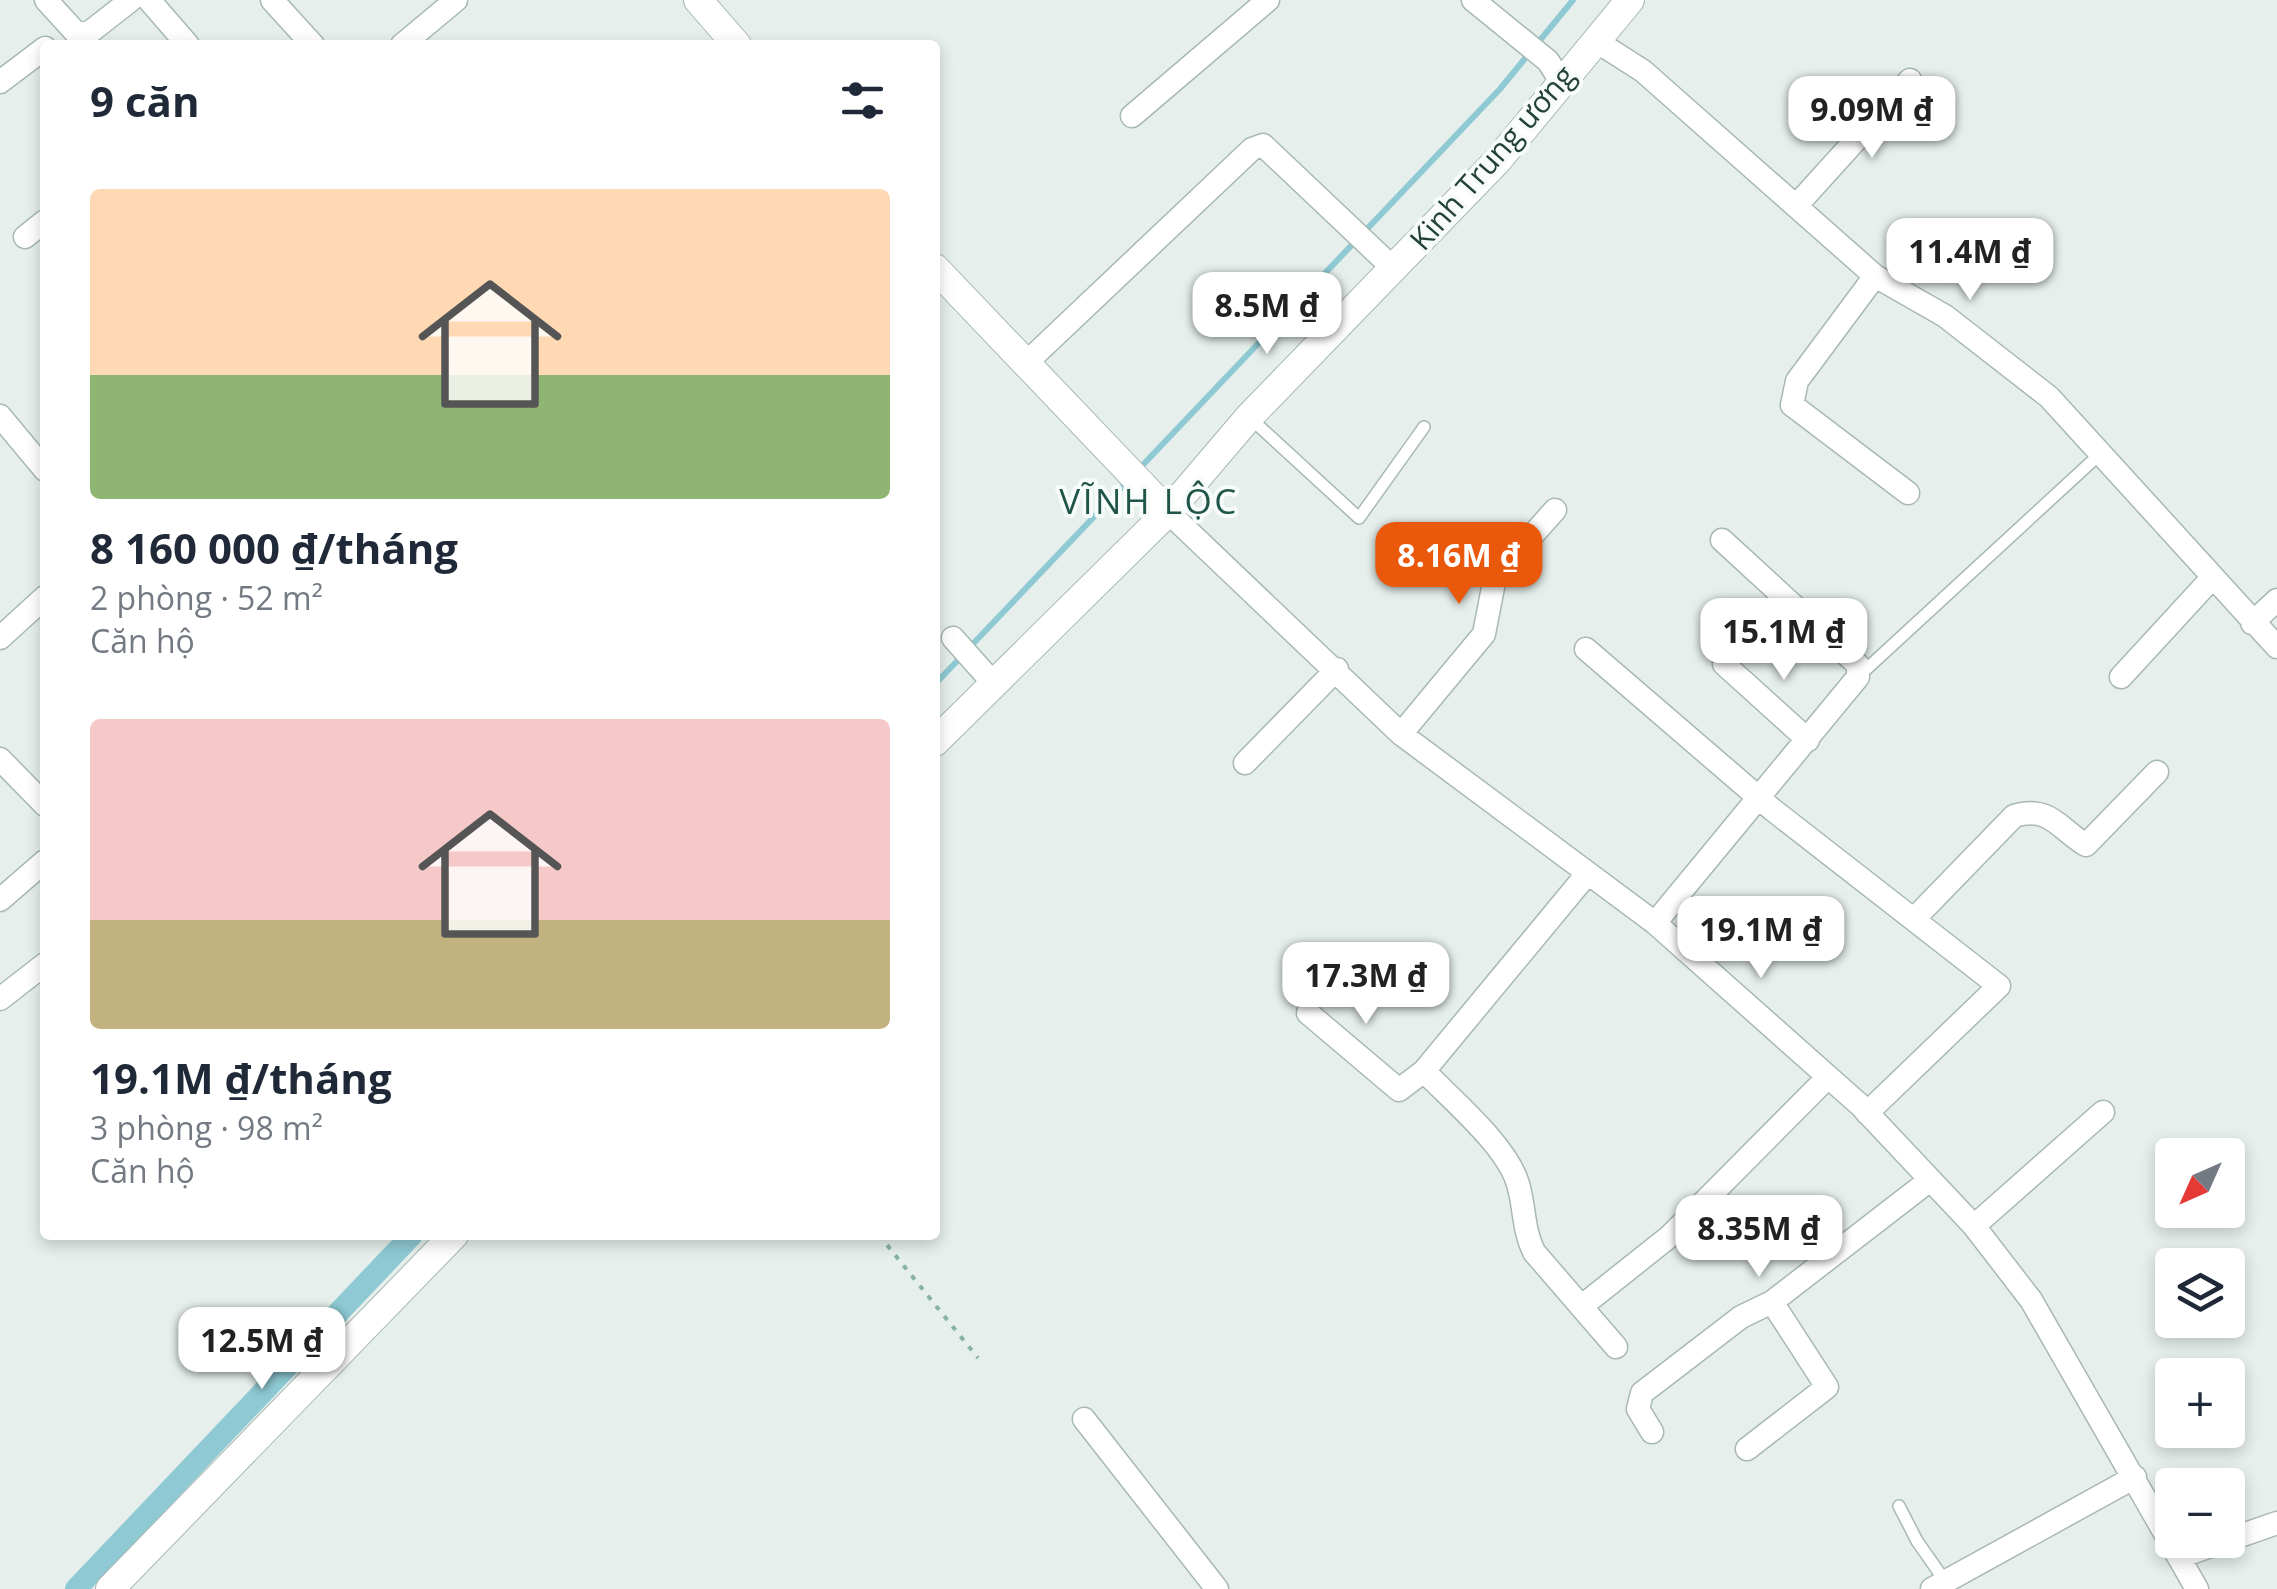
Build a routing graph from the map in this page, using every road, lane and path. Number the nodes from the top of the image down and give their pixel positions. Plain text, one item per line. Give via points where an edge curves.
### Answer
1 (46, 0) edge
2 (131, 0) edge
3 (149, 0) edge
4 (272, 0) edge
5 (456, 0) edge
6 (698, 0) edge
7 (1268, 0) edge
8 (1474, 0) edge
9 (1630, 0) edge
10 (71, 28) junction
11 (56, 40) edge
12 (184, 40) edge
13 (308, 40) edge
14 (408, 40) edge
15 (733, 40) edge
16 (1596, 41) junction
17 (40, 52) edge
18 (1554, 70) junction
19 (1910, 80) dead end
20 (0, 82) edge
21 (1132, 116) dead end
22 (1796, 206) junction
23 (40, 225) edge
24 (25, 237) dead end
25 (1394, 269) junction
26 (940, 275) edge
27 (1875, 276) junction
28 (1025, 364) junction
29 (0, 416) edge
30 (1249, 416) junction
31 (1424, 427) dead end
32 (2102, 452) junction
33 (40, 464) edge
34 (1908, 493) dead end
35 (1161, 503) junction
36 (1555, 510) dead end
37 (1722, 540) dead end
38 (2213, 577) junction
39 (2277, 600) edge
40 (40, 601) edge
41 (2252, 623) junction
42 (0, 638) edge
43 (953, 638) dead end
44 (2277, 647) edge
45 (1586, 649) dead end
46 (1724, 664) dead end
47 (1337, 669) junction
48 (1858, 677) junction
49 (2120, 677) dead end
50 (994, 684) junction
51 (1401, 734) junction
52 (940, 737) edge
53 (1808, 740) junction
54 (1245, 762) dead end
55 (2157, 772) dead end
56 (5, 773) edge
57 (1761, 800) junction
58 (40, 802) edge
59 (40, 866) edge
60 (1587, 874) junction
61 (0, 900) edge
62 (1914, 919) junction
63 (1656, 922) junction
64 (40, 968) edge
65 (0, 999) edge
66 (1308, 1013) dead end
67 (1424, 1072) junction
68 (1828, 1077) junction
69 (2102, 1112) dead end
70 (1867, 1113) junction
71 (1930, 1180) junction
72 (1974, 1226) junction
73 (449, 1240) edge
74 (883, 1240) edge
75 (1772, 1302) junction
76 (1582, 1306) junction
77 (1616, 1346) dead end
78 (978, 1358) dead end
79 (1084, 1419) dead end
80 (1652, 1432) dead end
81 (1747, 1449) dead end
82 (2135, 1476) junction
83 (1899, 1506) dead end
84 (2155, 1512) edge
85 (2277, 1524) edge
86 (2245, 1534) edge
87 (2180, 1558) edge
88 (1939, 1585) edge
89 (110, 1589) edge
90 (1217, 1589) edge
91 (2197, 1589) edge

1 - 10 street
2 - 10 street via 90,32
3 - 12 street
4 - 13 street
5 - 14 street
6 - 15 street
7 - 21 street
8 - 18 street
9 - 16 street, Kinh Trung ương
10 - 11 street
16 - 18 street, Kinh Trung ương
16 - 22 street via 1643,71
17 - 20 street
18 - 25 street, Kinh Trung ương via 1498,160
19 - 22 street
22 - 27 street
23 - 24 street
25 - 28 street via 1263,145
25 - 30 street, Kinh Trung ương
26 - 28 street
27 - 32 street via 1945,316 2049,397
27 - 34 street via 1806,367 1792,405
28 - 35 street
29 - 33 street
30 - 31 lane via 1359,518
30 - 35 street, Kinh Trung ương
32 - 38 street
32 - 48 lane
35 - 47 street
35 - 50 street, Kinh Trung ương
36 - 51 street via 1496,578 1484,634
37 - 48 street via 1858,665
38 - 41 street
38 - 49 street
39 - 41 street
40 - 42 street
41 - 44 street
43 - 50 street
45 - 57 street
46 - 53 street
47 - 51 street
47 - 54 street
48 - 53 street
50 - 52 street, Kinh Trung ương
51 - 60 street
53 - 57 street
55 - 62 street via 2086,845 2052,816 2014,816
56 - 58 street
57 - 62 street
57 - 63 street
59 - 61 street
60 - 63 street
60 - 67 street
62 - 70 street via 1998,986
63 - 68 street
64 - 65 street
66 - 67 street via 1399,1090
67 - 76 street via 1484,1132 1518,1181 1526,1238
68 - 70 street
68 - 76 street via 1670,1236
69 - 72 street
70 - 71 street
71 - 72 street
71 - 75 street
72 - 82 street via 2031,1300
73 - 89 street
74 - 78 path
75 - 80 street via 1741,1317 1642,1394 1638,1409
75 - 81 street via 1827,1387
76 - 77 street
79 - 90 street
82 - 84 street
82 - 88 street
83 - 88 lane
85 - 86 street
87 - 91 street

